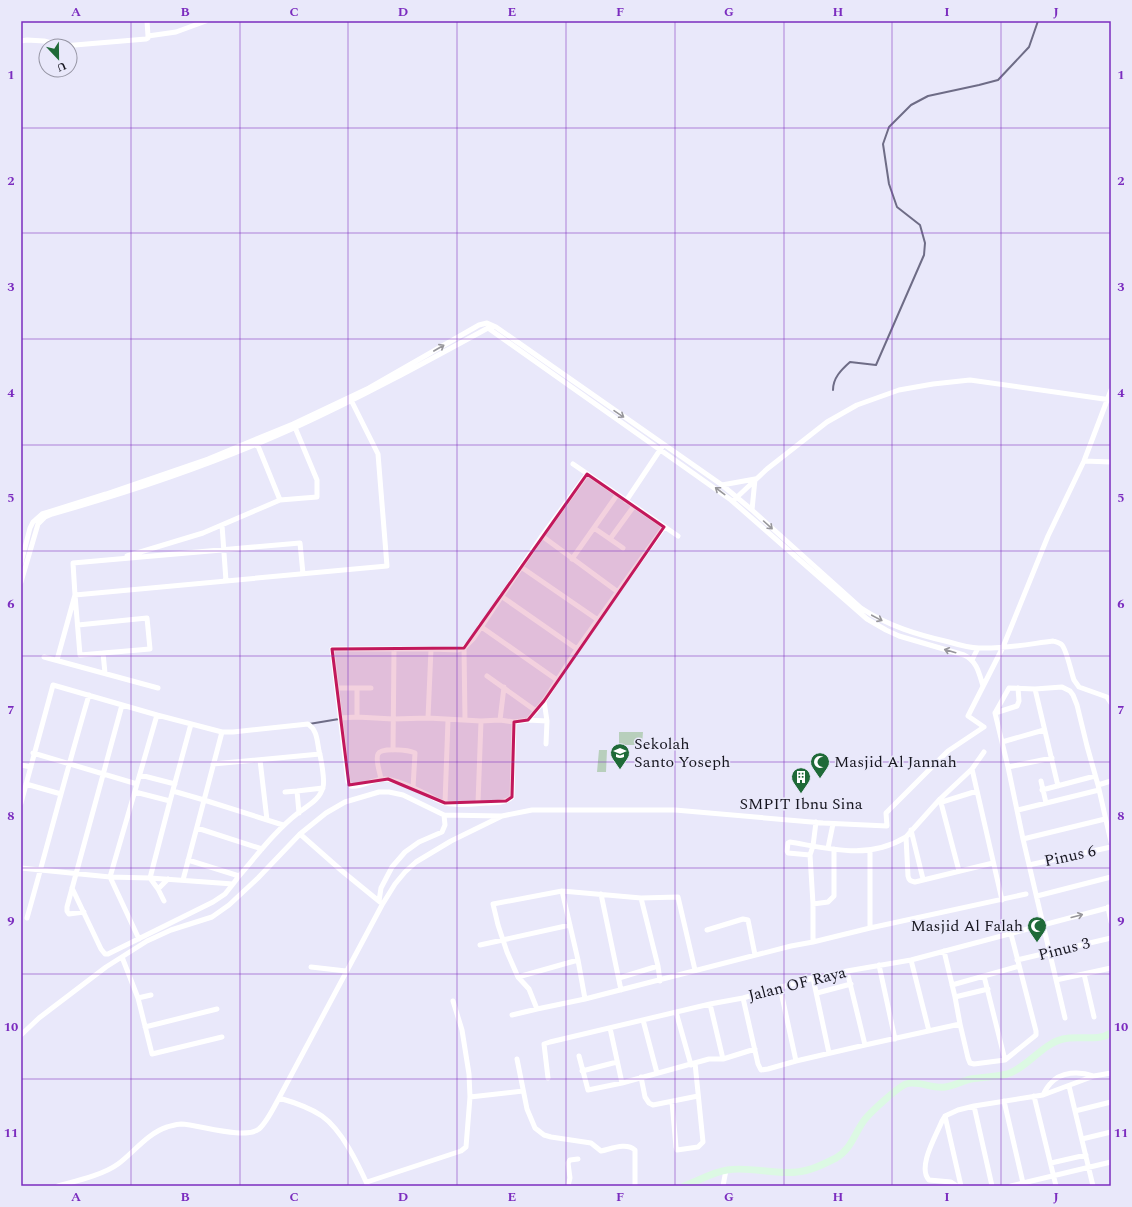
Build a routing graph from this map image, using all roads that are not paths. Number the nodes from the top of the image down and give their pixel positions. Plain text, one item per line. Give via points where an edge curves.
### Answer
1 (147, 21) edge
2 (206, 21) edge
3 (148, 36) junction
4 (21, 41) edge
5 (488, 326) junction
6 (1111, 390) edge
7 (350, 399) junction
8 (1109, 400) edge
9 (294, 426) junction
10 (256, 442) junction
11 (664, 444) junction
12 (660, 450) junction
13 (1084, 461) junction
14 (1111, 462) edge
15 (573, 464) dead end
16 (587, 474) junction
17 (755, 479) junction
18 (722, 485) junction
19 (617, 495) junction
20 (734, 499) junction
21 (280, 500) junction
22 (626, 501) junction
23 (634, 506) junction
24 (752, 510) junction
25 (43, 515) junction
26 (222, 524) junction
27 (664, 527) junction
28 (594, 528) junction
29 (542, 536) junction
30 (678, 536) dead end
31 (610, 539) junction
32 (623, 548) dead end
33 (224, 549) junction
34 (118, 559) junction
35 (572, 559) junction
36 (21, 563) edge
37 (521, 568) junction
38 (303, 574) junction
39 (226, 581) junction
40 (21, 582) edge
41 (618, 592) junction
42 (75, 595) junction
43 (501, 596) junction
44 (598, 620) junction
45 (78, 624) junction
46 (480, 626) junction
47 (1003, 647) junction
48 (464, 648) junction
49 (978, 648) junction
50 (431, 649) junction
51 (577, 649) junction
52 (394, 650) junction
53 (103, 653) junction
54 (44, 657) dead end
55 (58, 660) junction
56 (972, 660) junction
57 (105, 673) junction
58 (487, 676) dead end
59 (557, 680) junction
60 (983, 686) junction
61 (504, 687) junction
62 (158, 688) dead end
63 (336, 688) junction
64 (357, 688) junction
65 (372, 688) dead end
66 (1018, 688) junction
67 (1034, 688) junction
68 (89, 695) junction
69 (544, 701) junction
70 (1111, 703) edge
71 (122, 705) junction
72 (536, 711) junction
73 (995, 713) junction
74 (157, 715) junction
75 (357, 717) junction
76 (340, 718) junction
77 (428, 718) junction
78 (393, 719) junction
79 (448, 720) junction
80 (465, 720) junction
81 (500, 720) junction
82 (528, 720) junction
83 (547, 721) junction
84 (481, 722) junction
85 (514, 722) junction
86 (191, 724) junction
87 (1044, 730) junction
88 (222, 732) junction
89 (1002, 742) junction
90 (546, 744) dead end
91 (393, 750) junction
92 (984, 752) dead end
93 (34, 753) junction
94 (320, 754) junction
95 (1052, 758) junction
96 (260, 760) junction
97 (69, 764) junction
98 (213, 764) junction
99 (21, 765) edge
100 (1008, 767) junction
101 (31, 768) junction
102 (972, 769) junction
103 (103, 774) junction
104 (140, 775) junction
105 (1096, 776) junction
106 (381, 779) junction
107 (1041, 781) dead end
108 (1111, 781) edge
109 (26, 784) junction
110 (137, 784) junction
111 (175, 784) junction
112 (1058, 786) junction
113 (323, 788) junction
114 (413, 788) junction
115 (1098, 788) junction
116 (1042, 790) junction
117 (173, 791) junction
118 (297, 791) junction
119 (977, 791) junction
120 (135, 792) junction
121 (286, 792) dead end
122 (61, 794) junction
123 (204, 800) junction
124 (941, 800) junction
125 (170, 801) junction
126 (21, 802) edge
127 (445, 803) junction
128 (1046, 803) junction
129 (478, 804) junction
130 (1018, 810) junction
131 (298, 813) junction
132 (444, 815) junction
133 (502, 816) junction
134 (1105, 819) junction
135 (267, 820) junction
136 (816, 822) junction
137 (833, 824) junction
138 (283, 825) junction
139 (197, 828) junction
140 (911, 830) junction
141 (300, 834) junction
142 (906, 837) junction
143 (1023, 839) junction
144 (1111, 842) edge
145 (813, 846) junction
146 (1111, 847) edge
147 (831, 848) junction
148 (262, 849) junction
149 (870, 850) junction
150 (810, 855) junction
151 (188, 860) junction
152 (994, 863) junction
153 (1029, 865) junction
154 (21, 868) edge
155 (40, 870) junction
156 (959, 871) junction
157 (76, 873) junction
158 (239, 876) junction
159 (110, 877) junction
160 (1111, 877) edge
161 (150, 878) junction
162 (168, 879) junction
163 (923, 879) junction
164 (183, 880) junction
165 (233, 884) junction
166 (72, 888) junction
167 (158, 889) junction
168 (562, 891) junction
169 (601, 894) junction
170 (1026, 894) dead end
171 (1037, 896) junction
172 (641, 898) junction
173 (1002, 900) junction
174 (164, 901) dead end
175 (381, 903) junction
176 (813, 904) junction
177 (1109, 907) edge
178 (84, 912) junction
179 (27, 918) dead end
180 (1111, 922) edge
181 (1043, 924) junction
182 (570, 925) junction
183 (870, 928) junction
184 (707, 930) dead end
185 (1010, 934) junction
186 (1111, 938) edge
187 (139, 940) junction
188 (503, 941) junction
189 (814, 942) junction
190 (480, 945) dead end
191 (944, 951) junction
192 (1050, 952) junction
193 (755, 955) junction
194 (122, 957) junction
195 (578, 960) junction
196 (911, 960) junction
197 (1017, 960) junction
198 (879, 965) junction
199 (658, 966) junction
200 (1019, 966) junction
201 (311, 967) dead end
202 (1111, 968) edge
203 (695, 970) junction
204 (346, 971) junction
205 (847, 971) junction
206 (1084, 974) junction
207 (984, 976) junction
208 (518, 977) junction
209 (619, 978) junction
210 (813, 978) junction
211 (660, 980) junction
212 (1056, 980) junction
213 (851, 984) junction
214 (952, 985) junction
215 (780, 987) junction
216 (988, 989) junction
217 (621, 990) junction
218 (816, 993) junction
219 (151, 995) dead end
220 (955, 997) junction
221 (138, 998) junction
222 (743, 998) junction
223 (585, 999) junction
224 (453, 1001) dead end
225 (710, 1004) junction
226 (217, 1009) dead end
227 (537, 1009) junction
228 (676, 1012) junction
229 (512, 1015) dead end
230 (1094, 1017) dead end
231 (1065, 1018) dead end
232 (643, 1020) junction
233 (960, 1024) junction
234 (145, 1027) junction
235 (610, 1028) junction
236 (930, 1031) junction
237 (1111, 1033) edge
238 (21, 1034) edge
239 (222, 1037) dead end
240 (895, 1039) junction
241 (865, 1045) junction
242 (755, 1049) junction
243 (829, 1053) junction
244 (579, 1056) dead end
245 (517, 1059) dead end
246 (724, 1059) junction
247 (1005, 1060) junction
248 (796, 1061) junction
249 (617, 1062) junction
250 (693, 1064) junction
251 (582, 1071) junction
252 (657, 1073) junction
253 (1111, 1073) edge
254 (1094, 1076) junction
255 (641, 1077) junction
256 (548, 1078) dead end
257 (622, 1083) junction
258 (1069, 1086) junction
259 (523, 1091) junction
260 (1043, 1095) junction
261 (698, 1096) junction
262 (1034, 1096) junction
263 (470, 1097) junction
264 (279, 1098) junction
265 (1004, 1101) junction
266 (672, 1102) junction
267 (1111, 1102) edge
268 (974, 1106) junction
269 (1075, 1111) junction
270 (945, 1116) junction
271 (1111, 1132) edge
272 (1082, 1139) junction
273 (1086, 1155) junction
274 (578, 1159) dead end
275 (1111, 1162) edge
276 (1051, 1163) junction
277 (1088, 1167) junction
278 (726, 1170) junction
279 (1052, 1175) junction
280 (367, 1184) edge
281 (1022, 1184) junction
282 (58, 1186) edge
283 (568, 1186) edge
284 (635, 1186) edge
285 (684, 1186) edge
286 (723, 1186) edge
287 (957, 1186) edge
288 (961, 1186) edge
289 (992, 1186) edge
290 (1011, 1186) edge
291 (1056, 1186) edge
292 (1093, 1186) edge

1 - 3 street
2 - 3 street via 176,32
3 - 4 street via 146,39 63,46
5 - 7 street via 378,388
5 -> 11 street via 496,328
5 - 12 street
6 - 8 street
7 - 9 street
7 - 38 street via 378,454 387,566
8 - 13 street
8 - 17 street via 970,380 899,390 857,405 827,422
9 - 10 street
9 - 21 street via 317,480 317,497
10 - 21 street
10 - 25 street via 209,464 107,498
11 - 12 street
11 - 18 street
20 -> 12 street
12 - 22 street
13 - 14 street
13 - 47 street via 1048,536
15 - 16 street
16 - 19 street
16 - 29 street
17 - 18 street
17 - 20 street
17 - 24 street
18 - 20 street
19 - 22 street
19 - 28 street
20 - 24 street
56 -> 20 street via 964,655 899,636 867,619
21 - 26 street
22 - 23 street
23 - 27 street
23 - 31 street
24 -> 49 street via 861,608 899,628 930,638
25 - 36 street via 33,522 30,528
25 - 40 street
26 - 33 street
26 - 34 street via 203,533
27 - 30 street
27 - 41 street
28 - 31 street
28 - 35 street
29 - 35 street
29 - 37 street
31 - 32 street
33 - 34 street
33 - 38 street via 300,543
33 - 39 street
34 - 42 street via 73,563
35 - 41 street
37 - 43 street
37 - 44 street
38 - 39 street
39 - 42 street
41 - 44 street
42 - 45 street
42 - 55 street
43 - 46 street
43 - 51 street
44 - 51 street
45 - 53 street via 80,655
45 - 53 street via 147,618 150,649
46 - 48 street
46 - 59 street
47 - 49 street
47 - 60 street
47 - 70 street via 1053,641 1062,645 1076,684 1107,697
48 - 50 street
48 - 80 street
49 - 56 street
50 - 52 street
50 - 77 street
51 - 59 street
52 - 63 street via 332,650
52 - 78 street
53 - 57 street
54 - 55 street
55 - 57 street
56 - 60 street
57 - 62 street
58 - 61 street
59 - 69 street
60 - 137 street via 968,716 984,727 948,751 886,813 887,826
61 - 72 street
61 - 81 street
63 - 64 street
63 - 76 street
64 - 65 street
64 - 75 street
66 - 67 street
66 - 73 street via 1009,688
66 - 73 street via 1017,706
67 - 87 street
67 - 105 street via 1062,686 1073,695
68 - 71 street
68 - 93 street via 53,684
68 - 97 street
69 - 72 street
69 - 83 street
71 - 74 street
71 - 103 street
72 - 82 street
73 - 89 street
74 - 86 street
74 - 104 street
75 - 76 street
75 - 78 street
76 - 106 street via 350,785
77 - 78 street
77 - 79 street
78 - 91 street
79 - 80 street
79 - 127 street
80 - 84 street
81 - 84 street
81 - 85 street
82 - 83 street
82 - 85 street
83 - 90 street
84 - 129 street
85 - 129 street via 512,797 501,802
86 - 88 street
86 - 111 street
87 - 89 street
87 - 95 street
88 - 94 street via 308,724 316,732
88 - 98 street
89 - 100 street
91 - 106 street via 380,751 378,754
91 - 114 street via 410,750 415,753
92 - 102 street
93 - 97 street
93 - 101 street
94 - 96 street
94 - 113 street
95 - 100 street
95 - 112 street
96 - 98 street
96 - 135 street
97 - 103 street
97 - 122 street
98 - 123 street
99 - 101 street
100 - 130 street
101 - 109 street
102 - 119 street
102 - 124 street
103 - 110 street
103 - 157 street
104 - 110 street
104 - 111 street
105 - 112 street
105 - 115 street
106 - 114 street
107 - 116 street
108 - 115 street
109 - 122 street
109 - 126 street
110 - 120 street
111 - 117 street
112 - 116 street
113 - 118 street
113 - 131 street via 313,803
114 - 127 street
115 - 128 street
115 - 134 street
116 - 128 street
117 - 123 street
117 - 125 street
118 - 121 street
118 - 131 street
119 - 124 street
119 - 152 street
120 - 125 street
120 - 159 street
122 - 155 street
123 - 135 street
123 - 139 street
124 - 140 street
124 - 156 street
125 - 161 street
127 - 129 street
128 - 130 street
130 - 143 street
131 - 138 street
132 - 133 street
132 - 141 street via 403,795 379,792 336,806
132 - 175 street via 445,825 442,832 419,842 405,852 392,867 381,888
133 - 136 street via 532,810 675,810
133 - 175 street via 450,841 416,862
134 - 143 street
134 - 144 street
135 - 138 street
136 - 137 street
136 - 145 street
137 - 147 street
138 - 148 street
139 - 148 street
139 - 151 street
140 - 142 street
140 - 163 street
141 - 175 street
141 - 194 street via 258,878 212,917 171,930
142 - 149 street
142 - 163 street via 909,879 915,882
143 - 153 street
145 - 147 street
145 - 150 street
145 - 150 street via 788,843 788,853
146 - 153 street, Pinus 6
147 - 149 street via 853,852
147 - 176 street via 834,896 828,902
148 - 158 street
149 - 183 street
150 - 176 street
151 - 158 street
151 - 164 street
152 - 156 street
152 - 173 street
153 - 171 street
154 - 155 street
155 - 157 street
155 - 179 street
156 - 163 street
157 - 159 street
157 - 166 street
158 - 165 street
159 - 161 street
159 - 187 street
160 - 171 street
161 - 162 street
161 - 167 street
162 - 164 street
162 - 167 street
164 - 165 street
165 - 187 street via 225,894 213,902
166 - 178 street
166 - 178 street via 67,913
167 - 174 street
168 - 169 street
168 - 182 street
168 - 188 street via 493,904
169 - 172 street
169 - 209 street
170 - 173 street
171 - 181 street
172 - 199 street
172 - 203 street via 678,898
173 - 183 street
175 - 204 street
176 - 189 street
177 - 180 street
181 -> 177 street, Jalan OF Raya
178 - 187 street via 105,954
181 - 185 street, Jalan OF Raya
181 - 192 street
182 - 188 street
182 - 195 street
183 - 189 street
184 - 193 street via 743,919 748,920
185 - 191 street, Jalan OF Raya
185 - 197 street
186 - 192 street, Pinus 3
188 - 190 street
188 - 208 street
189 - 193 street
191 - 196 street, Jalan OF Raya
191 - 214 street
192 - 197 street, Pinus 3
192 - 212 street
193 - 203 street
194 - 221 street
194 - 238 street
195 - 208 street
195 - 223 street
196 - 198 street, Jalan OF Raya
196 - 236 street
197 - 200 street
198 - 205 street, Jalan OF Raya
198 - 240 street
199 - 209 street
199 - 211 street
200 - 207 street
200 - 247 street via 1036,1034
201 - 204 street
202 - 206 street
203 - 211 street
204 - 264 street
205 - 210 street, Jalan OF Raya
205 - 213 street
206 - 212 street
206 - 230 street
207 - 214 street
207 - 216 street
208 - 227 street via 529,989
209 - 217 street
210 - 215 street, Jalan OF Raya
210 - 218 street
211 - 217 street
212 - 231 street
213 - 218 street
213 - 241 street
214 - 220 street
215 - 222 street, Jalan OF Raya
215 - 248 street
216 - 220 street
216 - 247 street
217 - 223 street
218 - 243 street
219 - 221 street
220 - 233 street
221 - 234 street
222 - 225 street, Jalan OF Raya
222 - 242 street
223 - 227 street
224 - 263 street via 462,1030
225 - 228 street, Jalan OF Raya
225 - 246 street
226 - 234 street
227 - 229 street
228 - 232 street, Jalan OF Raya
228 - 250 street
232 - 235 street, Jalan OF Raya
232 - 252 street
233 - 236 street
233 - 247 street via 970,1062 974,1064
234 - 239 street via 152,1054
235 - 249 street
235 - 256 street, Jalan OF Raya via 544,1044
236 - 240 street
237 - 278 street via 1098,1038 1056,1041 1015,1070 1005,1074 970,1079 945,1087 905,1084 865,1119 847,1149 813,1169 795,1173
240 - 241 street
241 - 243 street
242 - 246 street
242 - 248 street via 761,1070
243 - 248 street
244 - 251 street
245 - 259 street
246 - 250 street via 709,1059
249 - 251 street
249 - 257 street
250 - 252 street
250 - 261 street
251 - 257 street via 588,1090
252 - 255 street
253 - 254 street
254 - 258 street
254 - 260 street via 1084,1072 1066,1074 1053,1080
255 - 257 street
255 - 266 street via 645,1097 649,1103 653,1105
258 - 260 street
258 - 269 street
259 - 263 street
259 - 284 street via 535,1128 544,1135 590,1143 601,1151 622,1146 632,1148
260 - 262 street
261 - 266 street
261 - 266 street via 703,1142 698,1148 677,1150
262 - 265 street
262 - 276 street
263 - 280 street via 466,1147
264 - 280 street via 302,1105 322,1116 334,1127 356,1159
264 - 282 street via 265,1122 254,1132 236,1133 181,1124 165,1128 147,1138 117,1165 93,1176
265 - 268 street
265 - 281 street
267 - 269 street
268 - 270 street
268 - 289 street
269 - 272 street
270 - 287 street via 925,1160 924,1168 928,1180 951,1182
270 - 288 street
271 - 272 street
272 - 273 street
273 - 276 street
273 - 277 street
274 - 283 street via 570,1160 568,1163
275 - 277 street
276 - 279 street
277 - 279 street
277 - 292 street
278 - 285 street
278 - 286 street
279 - 281 street
279 - 291 street
281 - 290 street

